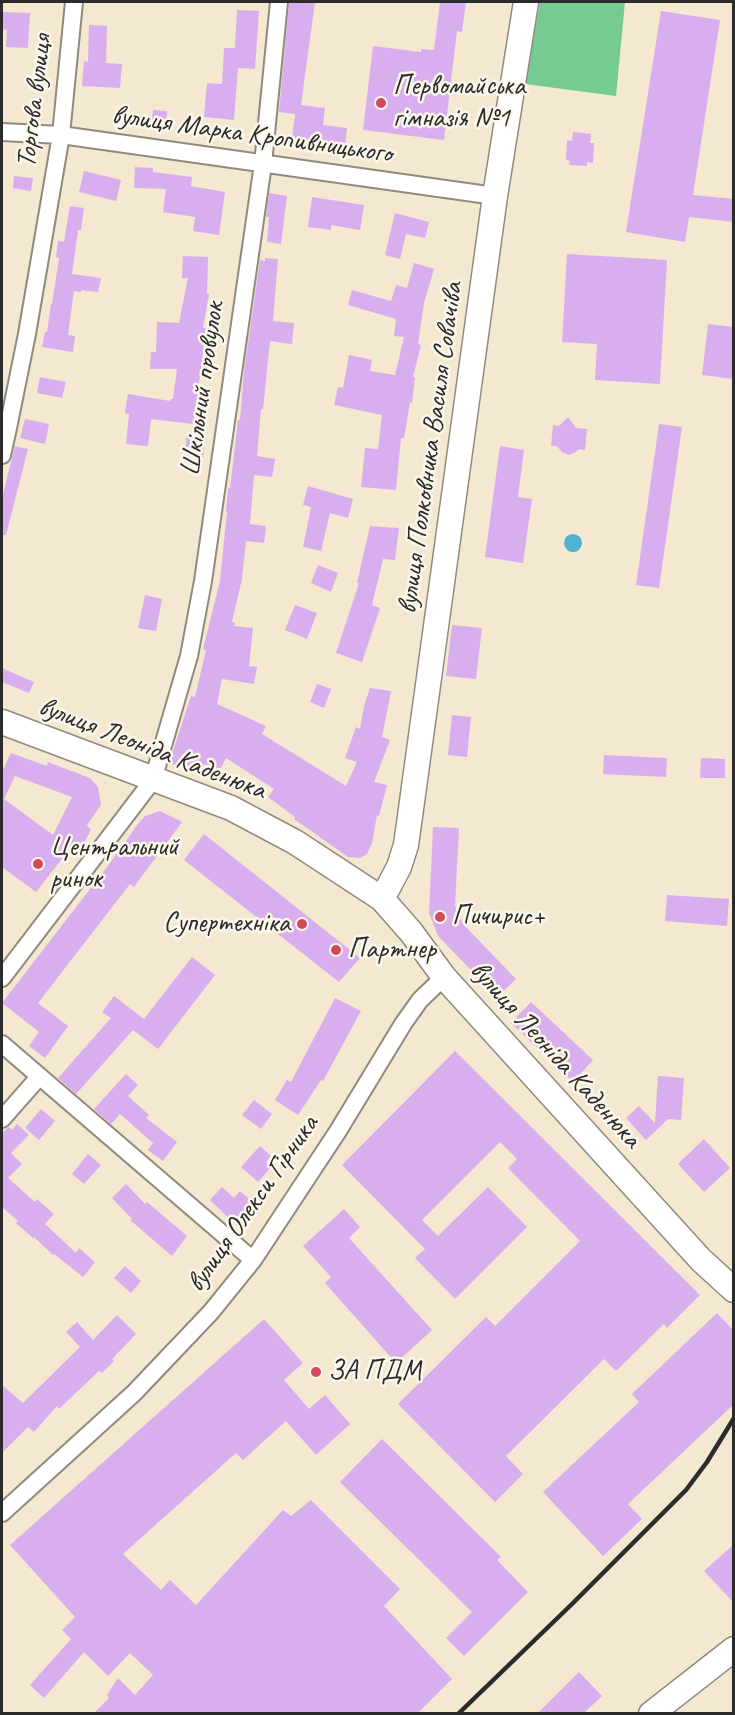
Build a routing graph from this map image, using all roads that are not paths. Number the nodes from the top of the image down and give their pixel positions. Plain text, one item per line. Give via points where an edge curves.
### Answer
1 (74, 2) edge
2 (279, 2) edge
3 (526, 2) edge
4 (2, 132) edge
5 (61, 135) junction
6 (263, 164) junction
7 (495, 196) junction
8 (2, 455) edge
9 (2, 722) edge
10 (153, 780) junction
11 (382, 899) junction
12 (444, 977) junction
13 (2, 978) edge
14 (2, 1044) edge
15 (39, 1077) junction
16 (2, 1119) edge
17 (253, 1260) junction
18 (734, 1290) edge
19 (2, 1514) edge
20 (734, 1649) edge
21 (651, 1713) edge

1 - 5 street, Торгова вулиця
2 - 6 street, Шкільний провулок
3 - 7 street, вулиця Полковника Василя Совачіва
4 - 5 street, вулиця Марка Кропивницького
5 - 6 street, вулиця Марка Кропивницького
5 - 8 street, Торгова вулиця
6 - 7 street, вулиця Марка Кропивницького
6 - 10 street, Шкільний провулок via 203,581 189,656
7 - 11 street, вулиця Полковника Василя Совачіва via 406,845
9 - 10 street, вулиця Леоніда Каденюка
10 - 11 street, вулиця Леоніда Каденюка via 231,808 296,842
10 - 13 street
11 - 12 street, вулиця Леоніда Каденюка
12 - 17 street, вулиця Олекси Гірника via 403,1024
12 - 18 street, вулиця Леоніда Каденюка via 701,1260
14 - 15 street
15 - 16 street
15 - 17 street
17 - 19 street, вулиця Олекси Гірника via 211,1312 134,1393
20 - 21 street

